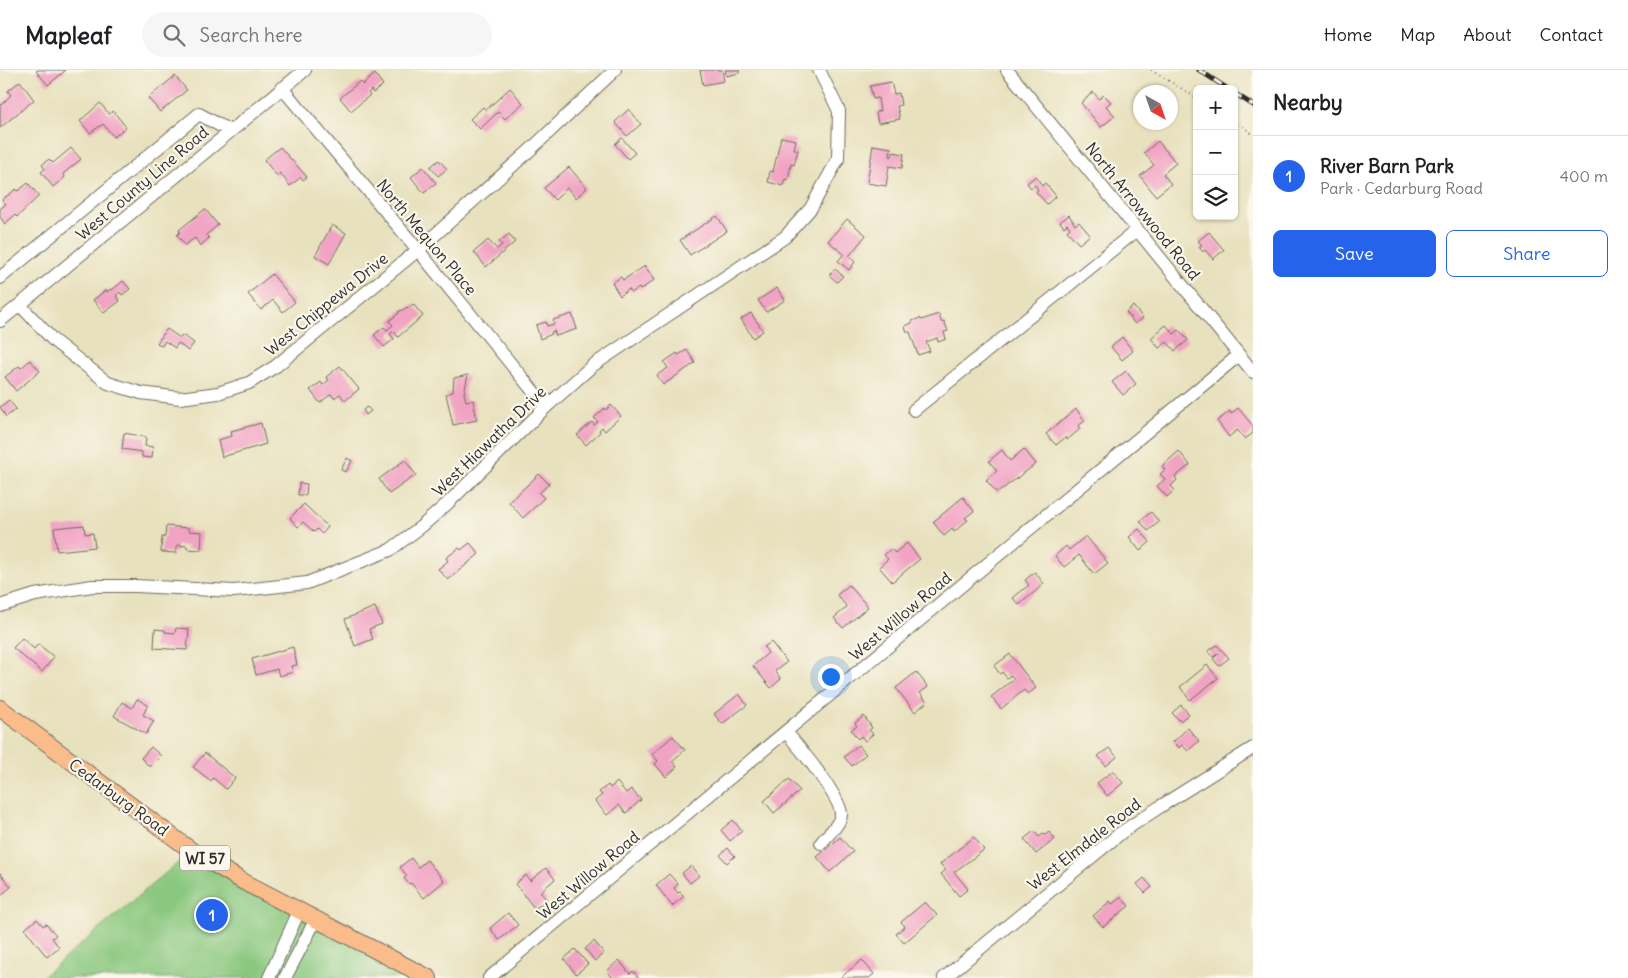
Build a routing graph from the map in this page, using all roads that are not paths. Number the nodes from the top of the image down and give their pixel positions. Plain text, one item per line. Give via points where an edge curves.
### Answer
1 (305, 70) edge
2 (615, 70) edge
3 (819, 70) edge
4 (1007, 70) edge
5 (282, 88) junction
6 (230, 131) junction
7 (1137, 230) junction
8 (418, 250) junction
9 (0, 278) edge
10 (20, 305) junction
11 (0, 321) edge
12 (1239, 355) junction
13 (1253, 372) edge
14 (546, 407) junction
15 (914, 410) dead end
16 (0, 606) edge
17 (0, 708) edge
18 (786, 732) junction
19 (1253, 748) edge
20 (821, 843) dead end
21 (299, 911) junction
22 (316, 920) junction
23 (269, 978) edge
24 (285, 978) edge
25 (429, 978) edge
26 (489, 978) edge
27 (944, 978) edge

1 - 5 street, West County Line Road
2 - 8 street, West Chippewa Drive
3 - 14 street, West Hiawatha Drive via 839,111 838,159 811,208 785,237 592,366
4 - 7 street, North Arrowwood Road
5 - 6 street, West County Line Road
5 - 8 street, North Mequon Place
6 - 9 street via 199,114
6 - 10 street, West County Line Road
7 - 12 street, North Arrowwood Road
7 - 15 street
8 - 10 street, West Chippewa Drive via 276,366 249,383 218,393 190,397 141,393 108,383 54,342
8 - 14 street, North Mequon Place
10 - 11 street, West County Line Road
12 - 13 street, North Arrowwood Road
12 - 18 street, West Willow Road
14 - 16 street, West Hiawatha Drive via 448,503 390,550 308,584 234,591 92,586 35,595
17 - 21 main road, Cedarburg Road / WI 57 via 192,851
18 - 20 street via 840,807 841,816
18 - 26 street, West Willow Road
19 - 27 street, West Elmdale Road via 1122,832
21 - 22 main road, Cedarburg Road / WI 57
21 - 23 street
22 - 24 street
22 - 25 main road, Cedarburg Road / WI 57

